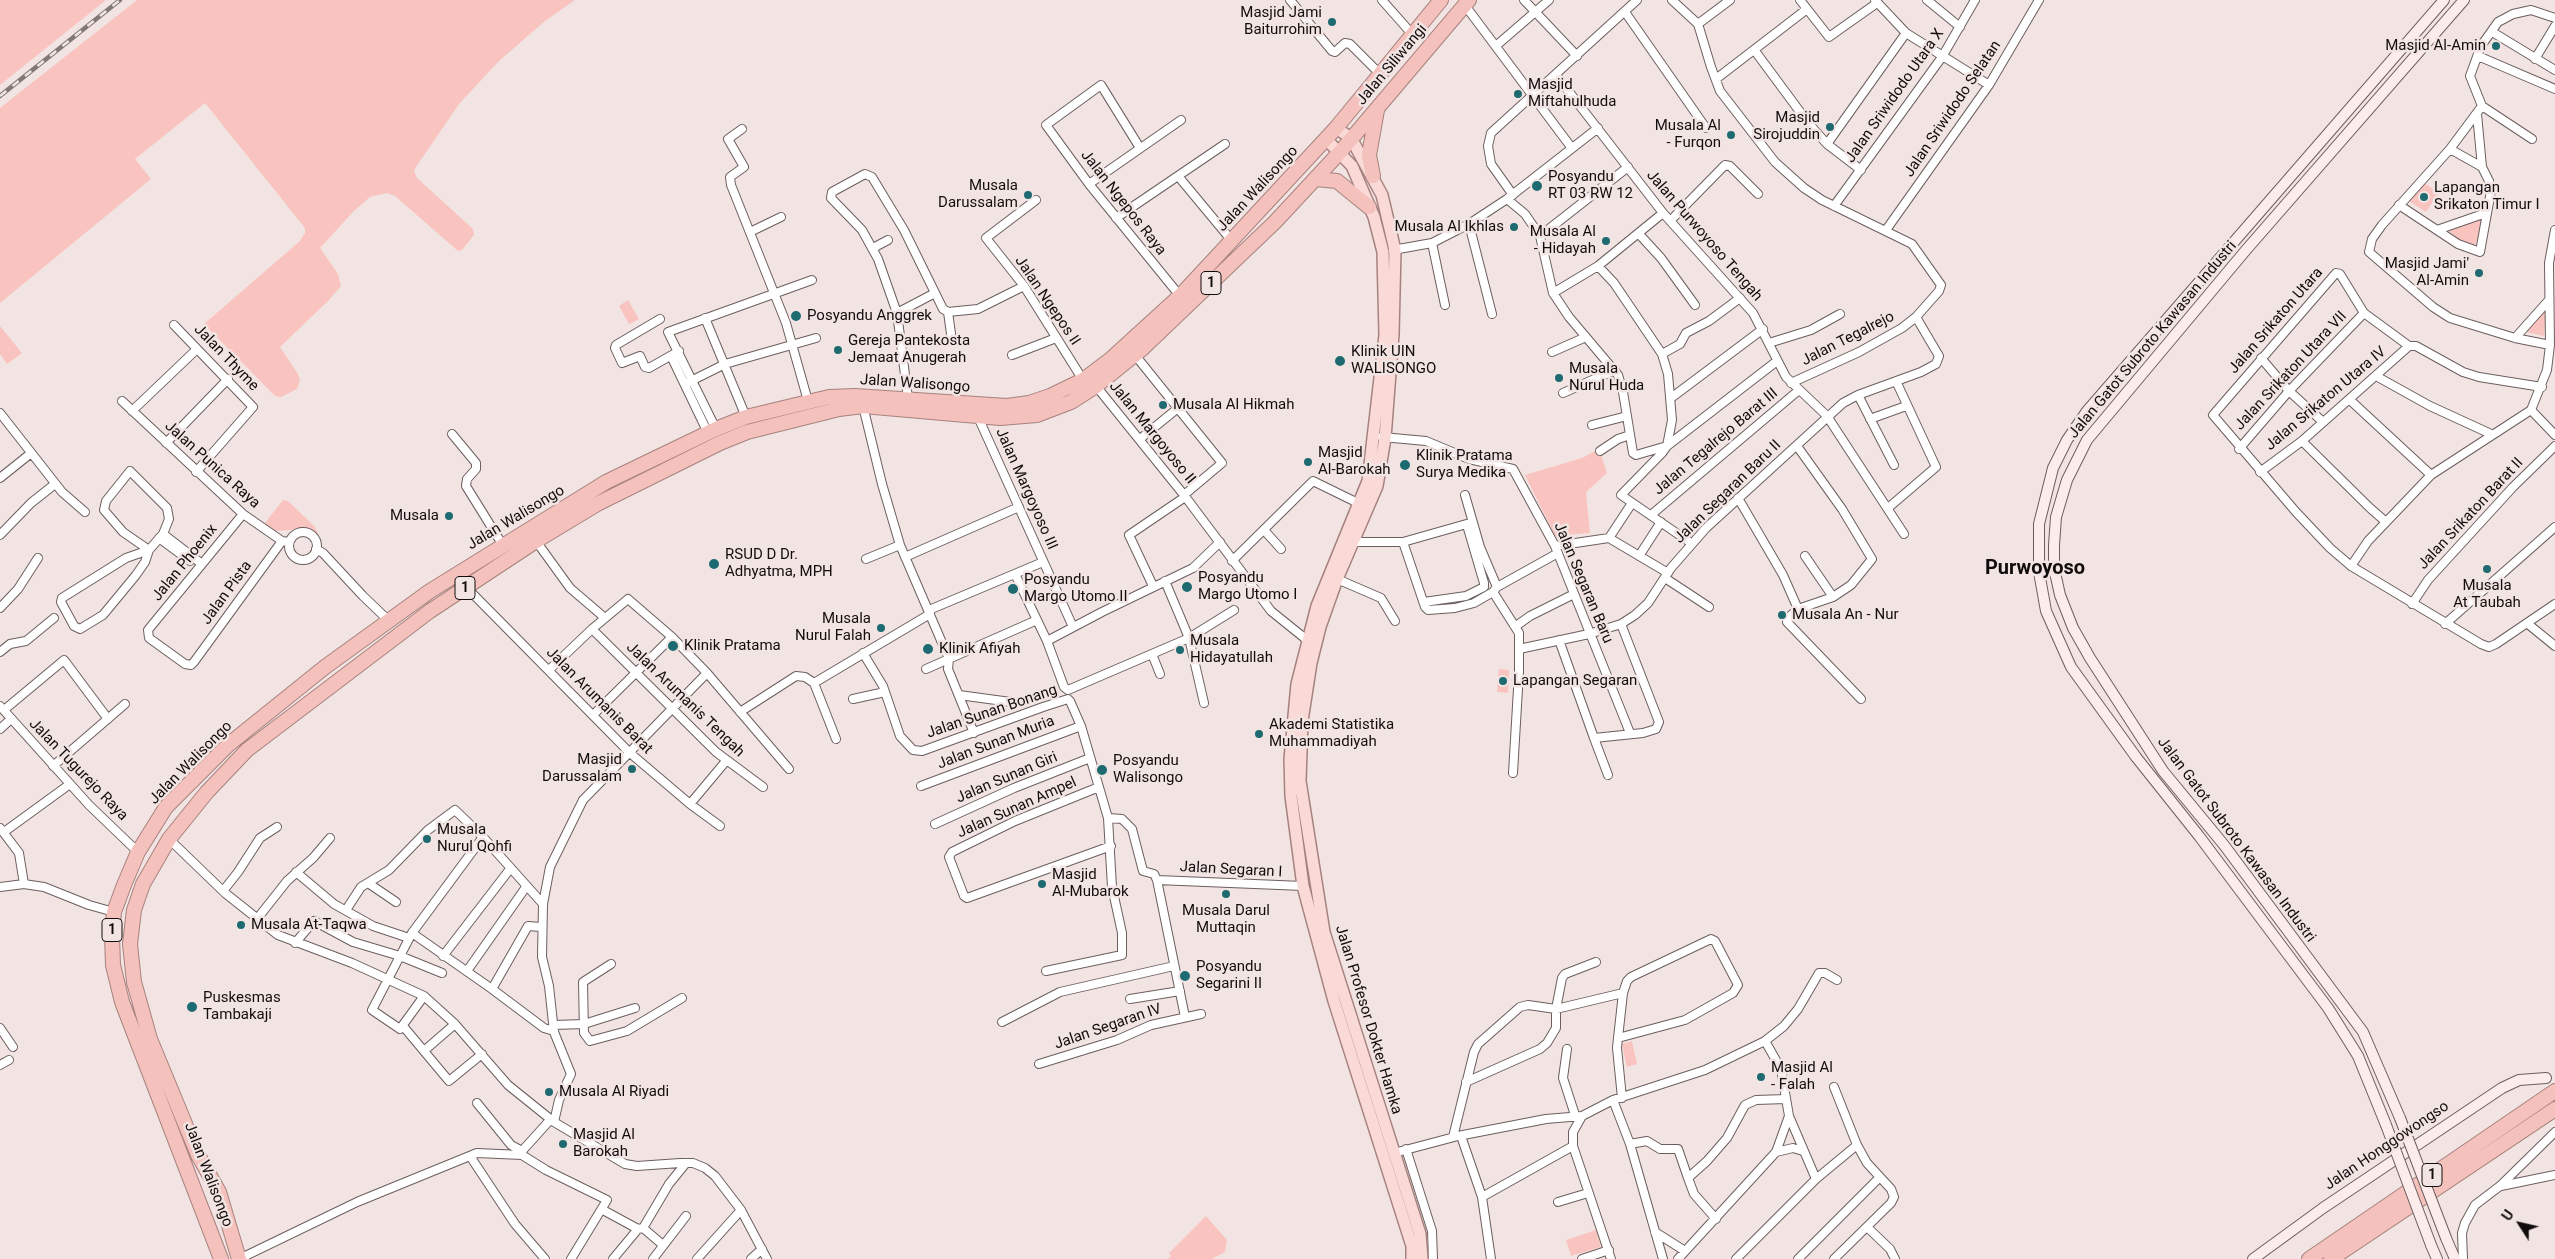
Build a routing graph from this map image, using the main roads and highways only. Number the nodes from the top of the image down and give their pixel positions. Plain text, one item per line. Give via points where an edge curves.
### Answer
1 (1440, 0) edge
2 (1467, 2) edge
3 (1378, 104) junction
4 (1336, 128) junction
5 (1351, 138) junction
6 (1326, 139) junction
7 (1340, 152) junction
8 (1374, 176) junction
9 (1315, 179) junction
10 (1369, 206) junction
11 (1129, 354) junction
12 (1379, 437) junction
13 (1364, 506) junction
14 (325, 667) junction
15 (337, 681) junction
16 (1294, 759) junction
17 (2555, 1091) edge
18 (2555, 1108) edge
19 (221, 1259) edge
20 (239, 1259) edge
21 (1412, 1259) edge
22 (1422, 1259) edge
23 (2309, 1259) edge
24 (2331, 1259) edge

1 - 4 highway, Jalan Siliwangi / 1
2 - 3 highway, Jalan Siliwangi / 1
3 - 5 highway, Jalan Siliwangi / 1
3 - 8 highway via 1369,155
4 - 5 main road, Jalan Profesor Dokter Hamka
4 - 6 highway, Jalan Siliwangi / 1
5 - 7 highway, Jalan Siliwangi / 1
5 - 8 main road, Jalan Profesor Dokter Hamka
6 - 7 main road, Jalan Profesor Dokter Hamka
6 - 11 highway, Jalan Walisongo / 1
7 - 9 highway, Jalan Walisongo / 1
7 - 10 main road, Jalan Profesor Dokter Hamka via 1362,185
8 - 12 main road, Jalan Profesor Dokter Hamka via 1382,195 1395,250 1392,334
9 - 10 highway via 1337,181
9 - 11 highway, Jalan Walisongo / 1 via 1275,222
10 - 12 main road, Jalan Profesor Dokter Hamka via 1383,252 1385,336
11 - 14 highway, Jalan Walisongo / 1 via 1083,380 1029,403 1007,406 855,396 808,401 746,417 606,482 502,544 388,620
11 - 15 highway, Jalan Walisongo / 1 via 1096,386 1070,402 1037,415 978,417 864,406 825,411 747,432 720,443 599,504 536,541 430,611
12 - 13 main road, Jalan Profesor Dokter Hamka via 1377,486
13 - 16 main road, Jalan Profesor Dokter Hamka via 1354,542 1320,627
13 - 16 main road, Jalan Profesor Dokter Hamka via 1342,542 1307,640 1293,708
14 - 15 highway
14 - 19 highway, Jalan Walisongo / 1 via 228,745 166,807 138,852 114,912 113,965 122,1002
15 - 20 highway, Jalan Walisongo / 1 via 247,750 207,792 169,839 143,884 134,910 130,944 134,982 150,1039 198,1155 219,1192
16 - 21 main road, Jalan Profesor Dokter Hamka via 1291,796 1303,886 1334,1001 1412,1246
16 - 22 main road, Jalan Profesor Dokter Hamka via 1324,932 1420,1234
17 - 23 highway, 1
18 - 24 highway, 1

